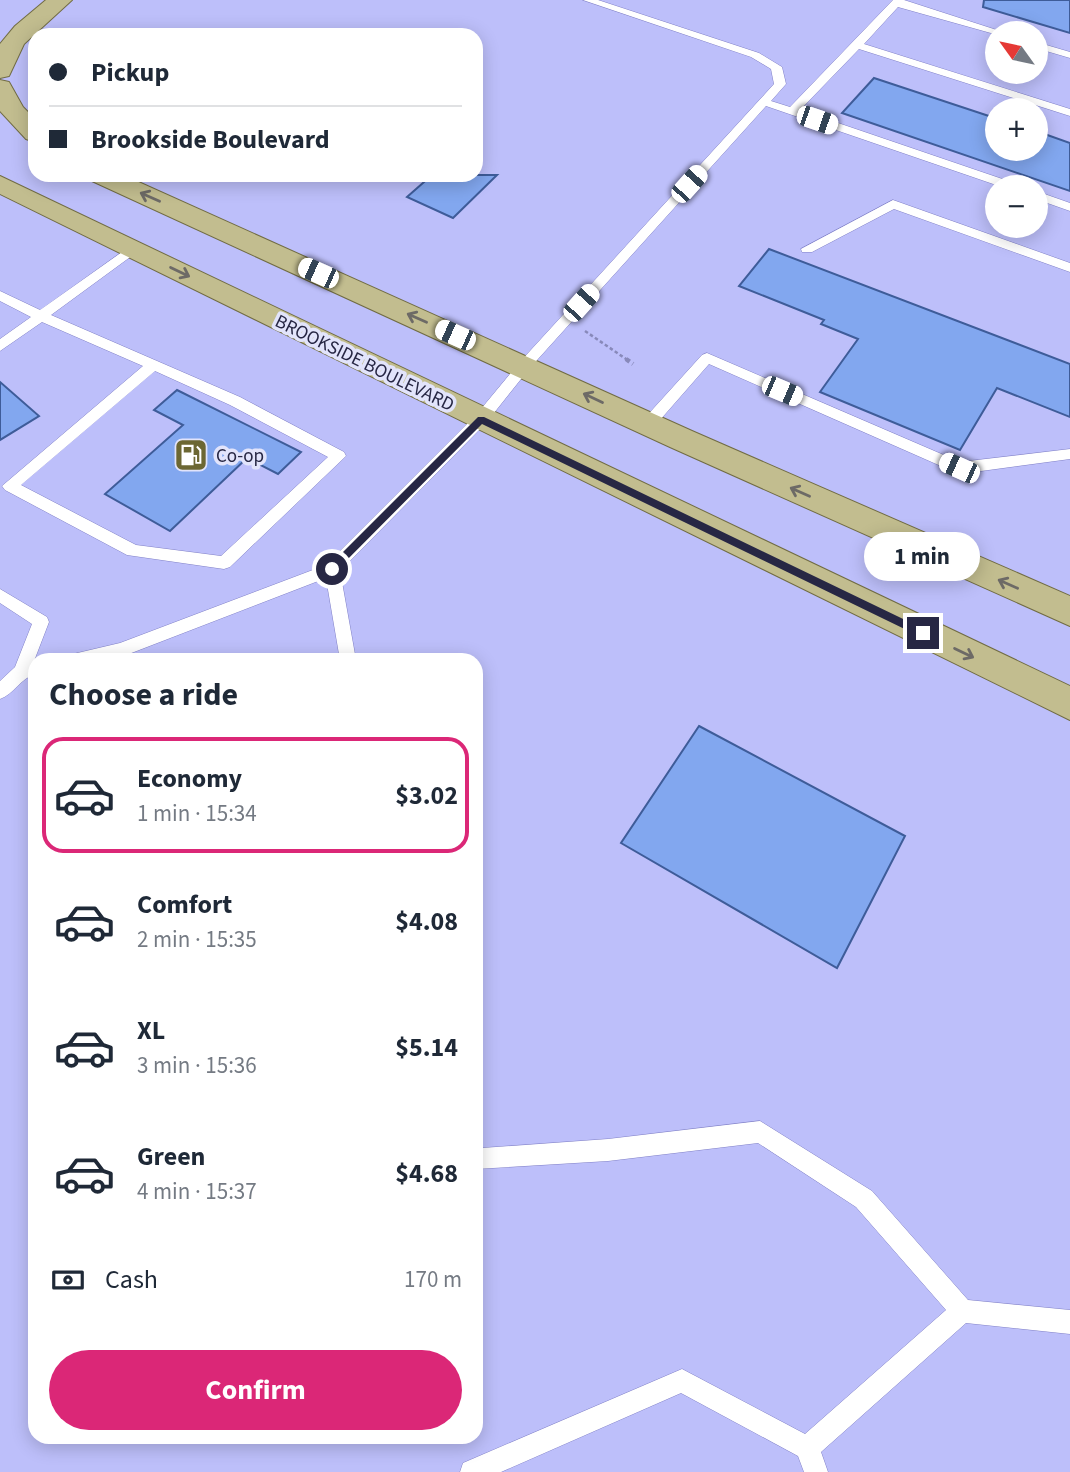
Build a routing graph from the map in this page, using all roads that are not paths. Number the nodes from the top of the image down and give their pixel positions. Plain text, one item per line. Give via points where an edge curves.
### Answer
1 (52, 0) edge
2 (60, 0) edge
3 (589, 0) edge
4 (897, 2) edge
5 (985, 28) edge
6 (0, 31) edge
7 (857, 45) junction
8 (1048, 48) edge
9 (1070, 55) edge
10 (0, 71) edge
11 (0, 87) edge
12 (764, 102) junction
13 (793, 111) junction
14 (1069, 111) edge
15 (28, 127) edge
16 (0, 129) edge
17 (28, 142) edge
18 (985, 177) edge
19 (117, 182) edge
20 (0, 184) edge
21 (0, 198) edge
22 (1048, 199) edge
23 (1070, 207) edge
24 (75, 221) junction
25 (807, 248) dead end
26 (132, 249) junction
27 (1070, 268) edge
28 (0, 295) edge
29 (41, 316) junction
30 (0, 346) edge
31 (153, 365) junction
32 (524, 366) junction
33 (481, 419) junction
34 (648, 424) junction
35 (1070, 454) edge
36 (332, 569) junction
37 (0, 595) edge
38 (1070, 612) edge
39 (32, 653) edge
40 (107, 653) edge
41 (347, 653) edge
42 (28, 669) edge
43 (0, 692) edge
44 (1070, 704) edge
45 (483, 1159) edge
46 (962, 1311) junction
47 (1070, 1322) edge
48 (807, 1448) junction
49 (472, 1472) edge
50 (816, 1472) edge

1 - 6 main road
2 - 10 main road via 21,32 2,58
3 - 12 lane via 755,55 776,67 780,84
4 - 5 lane
4 - 7 lane
7 - 13 lane
7 - 14 lane
8 - 9 lane
11 - 15 main road
12 - 13 lane
12 - 32 lane
13 - 18 lane
16 - 17 main road
32 -> 19 main road
20 - 24 main road, BROOKSIDE BOULEVARD
21 - 24 main road
22 - 23 lane
24 - 26 main road, BROOKSIDE BOULEVARD
25 - 27 lane via 892,204
26 - 29 lane
26 -> 33 main road, BROOKSIDE BOULEVARD
28 - 29 lane
29 - 30 lane
29 - 31 lane
31 - 31 lane via 235,401 339,456 224,563 133,551 10,486
32 - 33 lane
34 -> 32 main road
33 - 36 lane
33 -> 44 main road, BROOKSIDE BOULEVARD
34 - 35 lane via 707,358 959,468
38 -> 34 main road
36 - 40 lane
36 - 41 lane
37 - 39 lane via 41,622
42 - 43 lane
45 - 46 lane via 760,1132 864,1199
46 - 47 lane
46 - 48 lane
48 - 49 lane via 682,1381
48 - 50 lane

